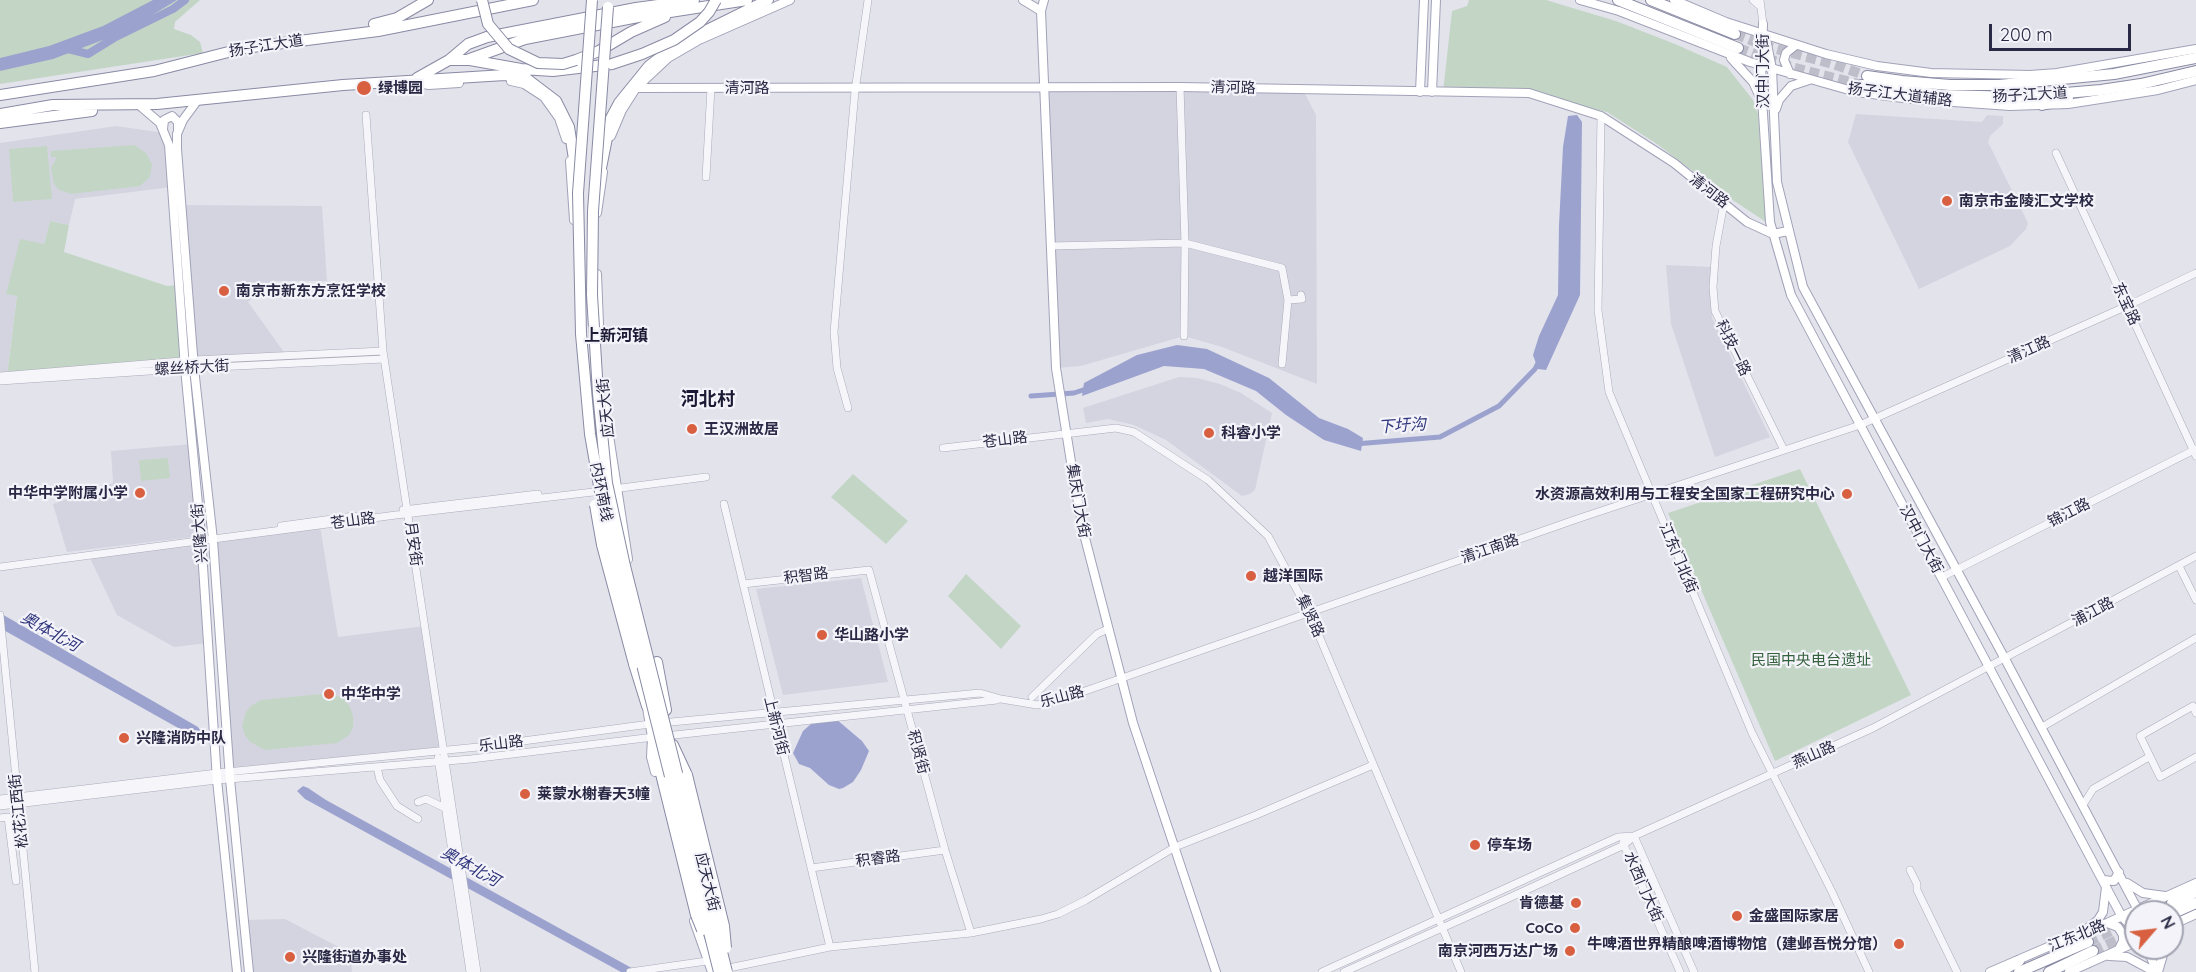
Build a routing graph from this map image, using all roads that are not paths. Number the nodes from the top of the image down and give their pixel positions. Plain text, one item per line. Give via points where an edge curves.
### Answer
1 (428, 0) edge
2 (482, 0) edge
3 (533, 0) edge
4 (587, 0) edge
5 (592, 0) edge
6 (694, 0) edge
7 (716, 0) edge
8 (747, 0) edge
9 (768, 0) edge
10 (789, 0) edge
11 (868, 0) edge
12 (1023, 0) edge
13 (1044, 0) edge
14 (1580, 0) edge
15 (1602, 0) edge
16 (1651, 0) edge
17 (1674, 0) edge
18 (1753, 0) edge
19 (1424, 1) edge
20 (1437, 1) edge
21 (609, 2) edge
22 (1760, 3) edge
23 (1618, 6) edge
24 (681, 11) junction
25 (1041, 11) junction
26 (1763, 24) joint
27 (1735, 34) tunnel mouth
28 (589, 35) junction
29 (1763, 35) junction
30 (332, 37) junction
31 (1796, 45) junction
32 (1738, 48) tunnel mouth
33 (2196, 50) edge
34 (1726, 53) junction
35 (2196, 58) edge
36 (449, 60) junction
37 (467, 60) junction
38 (1761, 65) junction
39 (1772, 69) junction
40 (2196, 72) edge
41 (1790, 74) junction
42 (2030, 75) junction
43 (1809, 80) junction
44 (2062, 80) junction
45 (2196, 80) edge
46 (409, 82) junction
47 (635, 86) junction
48 (856, 87) junction
49 (1180, 87) junction
50 (711, 88) junction
51 (1045, 88) junction
52 (2101, 90) junction
53 (1420, 92) junction
54 (1432, 92) junction
55 (0, 95) edge
56 (197, 101) junction
57 (1762, 104) junction
58 (139, 105) junction
59 (2042, 105) junction
60 (127, 106) junction
61 (0, 114) edge
62 (366, 115) dead end
63 (1774, 115) junction
64 (1601, 117) junction
65 (0, 123) edge
66 (163, 129) junction
67 (177, 134) junction
68 (2056, 153) dead end
69 (706, 177) dead end
70 (578, 193) junction
71 (1724, 203) junction
72 (593, 211) junction
73 (1788, 231) junction
74 (1773, 234) junction
75 (1185, 243) junction
76 (1051, 246) junction
77 (2196, 273) edge
78 (1302, 296) dead end
79 (1288, 300) junction
80 (2127, 306) junction
81 (1184, 336) dead end
82 (383, 355) junction
83 (189, 364) junction
84 (1282, 364) dead end
85 (0, 376) edge
86 (0, 381) edge
87 (848, 408) dead end
88 (1875, 419) junction
89 (1860, 425) junction
90 (603, 431) junction
91 (1067, 432) junction
92 (590, 434) junction
93 (944, 448) dead end
94 (1784, 450) junction
95 (2195, 452) edge
96 (706, 477) dead end
97 (616, 486) junction
98 (595, 489) junction
99 (1651, 494) junction
100 (724, 504) dead end
101 (408, 512) junction
102 (213, 537) junction
103 (201, 539) junction
104 (2196, 556) edge
105 (0, 565) edge
106 (2179, 566) junction
107 (1957, 569) junction
108 (869, 570) joint
109 (1941, 577) junction
110 (743, 584) junction
111 (2196, 600) edge
112 (1309, 612) junction
113 (0, 615) edge
114 (1107, 629) junction
115 (2196, 638) edge
116 (2005, 659) junction
117 (1990, 668) junction
118 (1121, 679) junction
119 (1032, 697) dead end
120 (1001, 699) junction
121 (904, 700) junction
122 (647, 706) junction
123 (666, 711) junction
124 (907, 711) junction
125 (773, 713) junction
126 (2196, 713) edge
127 (669, 723) junction
128 (650, 724) junction
129 (776, 724) junction
130 (2042, 727) junction
131 (652, 737) junction
132 (673, 740) junction
133 (441, 751) junction
134 (2150, 757) junction
135 (2196, 757) edge
136 (442, 761) junction
137 (1373, 765) junction
138 (377, 767) junction
139 (1772, 774) junction
140 (230, 776) junction
141 (217, 777) junction
142 (0, 799) edge
143 (17, 801) junction
144 (418, 802) dead end
145 (2083, 805) junction
146 (0, 806) edge
147 (445, 808) junction
148 (0, 818) edge
149 (418, 819) dead end
150 (1634, 836) junction
151 (1618, 837) junction
152 (1624, 845) junction
153 (1175, 847) junction
154 (945, 850) junction
155 (457, 861) junction
156 (811, 868) junction
157 (1910, 870) dead end
158 (2121, 875) junction
159 (15, 881) dead end
160 (2104, 883) junction
161 (2196, 884) edge
162 (2196, 892) edge
163 (462, 897) junction
164 (1480, 900) junction
165 (2134, 900) edge
166 (2161, 900) edge
167 (2182, 900) tunnel mouth
168 (2184, 901) tunnel mouth
169 (1484, 910) junction
170 (2122, 917) joint
171 (1438, 919) junction
172 (2108, 923) junction
173 (1443, 929) junction
174 (971, 933) junction
175 (2091, 945) junction
176 (830, 947) junction
177 (2124, 947) edge
178 (2118, 950) junction
179 (707, 961) junction
180 (2019, 966) edge
181 (722, 971) edge
182 (35, 972) edge
183 (237, 972) edge
184 (249, 972) edge
185 (470, 972) edge
186 (477, 972) edge
187 (630, 972) edge
188 (1216, 972) edge
189 (1322, 972) edge
190 (1344, 972) edge
191 (1461, 972) edge
192 (1680, 972) edge
193 (1694, 972) edge
194 (1869, 972) edge
195 (1957, 972) edge
196 (1990, 972) edge
197 (2000, 972) edge
198 (2049, 972) edge
199 (2068, 972) edge
200 (2157, 972) edge

1 - 30 highway via 408,14
2 - 24 highway, bridge via 494,33 516,54 538,63 576,60
3 - 30 highway, 扬子江大道
4 - 28 highway, bridge
5 - 28 highway, 内环南线, bridge
6 - 36 highway via 487,36 468,44
7 - 37 highway, bridge via 700,22 674,40 612,64 553,71
8 - 24 highway
9 - 47 highway via 671,49 649,66
10 - 47 main road, 应天大街 via 682,49
11 - 48 street
12 - 25 main road
13 - 25 main road, 集庆门大街
14 - 23 main road, 扬子江大道辅路
15 - 23 main road
16 - 27 highway
17 - 29 main road, 扬子江大道辅路
18 - 22 street
19 - 53 main road
20 - 54 main road
21 - 72 highway, 内环南线, bridge
22 - 26 street
23 - 32 highway
23 - 34 main road, 扬子江大道辅路
24 - 37 highway via 525,39
25 - 51 main road, 集庆门大街
26 - 29 main road, 汉中门大街
28 - 70 highway, 内环南线, bridge
29 - 31 main road, 扬子江大道辅路
29 - 38 main road, 汉中门大街
29 - 39 main road, 汉中门大街
30 - 55 highway, 扬子江大道 via 244,48 154,70
31 - 41 main road via 1784,60
31 - 42 main road, 扬子江大道辅路 via 1877,66 1931,73
33 - 42 main road, 扬子江大道辅路
34 - 38 main road, 扬子江大道辅路
34 - 57 main road via 1753,82
35 - 44 highway, 扬子江大道
36 - 37 highway
36 - 46 highway
38 - 39 main road, 扬子江大道辅路
38 - 57 main road, 汉中门大街
39 - 41 main road, 扬子江大道辅路
39 - 63 main road, 汉中门大街
40 - 52 highway, 扬子江大道
41 - 43 main road, 扬子江大道辅路
42 - 44 highway
43 - 59 main road, 扬子江大道辅路 via 1856,92 1911,99
43 - 63 main road via 1791,86 1779,100
44 - 52 highway, 扬子江大道 via 1999,85 1864,80 1941,95 1984,97
45 - 59 main road, 扬子江大道辅路 via 2103,100
46 - 56 highway via 353,84
46 - 70 highway, bridge via 506,75 536,84 564,112 575,153
46 - 98 main road, 应天大街 via 429,85 508,80 524,84 544,97 559,117 570,159 578,352
47 - 50 main road, 清河路
47 - 72 highway, bridge via 611,118
47 - 97 main road, 应天大街 via 612,132 597,213 603,398
48 - 50 main road, 清河路
48 - 51 main road, 清河路
48 - 87 street via 834,332 837,368
49 - 51 main road, 清河路
49 - 53 main road, 清河路
49 - 75 street
50 - 69 street
51 - 76 main road, 集庆门大街
52 - 59 highway
53 - 54 main road, 清河路
54 - 64 main road, 清河路 via 1529,93
56 - 58 highway
56 - 67 main road
57 - 74 main road, 汉中门大街
58 - 60 highway
58 - 66 main road
60 - 61 highway via 53,105
60 - 65 highway
62 - 82 street, 月安街
63 - 73 main road, 汉中门大街 via 1778,182
64 - 71 main road, 清河路 via 1674,163
64 - 99 street, 江东门北街 via 1598,310 1609,392
66 - 67 main road via 165,118 172,116 178,122
66 - 83 main road, 兴隆大街 via 169,145
67 - 83 main road, 兴隆大街
68 - 80 street, 东宝路
70 - 92 highway, 内环南线, bridge via 581,334
71 - 74 main road, 清河路 via 1747,222
71 - 94 street, 科技一路 via 1716,246 1714,311
72 - 90 highway, 内环南线, bridge via 592,295
73 - 74 main road
73 - 88 main road, 汉中门大街 via 1803,287
74 - 89 main road, 汉中门大街 via 1791,296
75 - 76 street
75 - 79 street via 1282,268
75 - 81 street
76 - 91 main road, 集庆门大街 via 1056,368
77 - 80 street, 清江路
78 - 79 street
79 - 84 street
80 - 88 street, 清江路
80 - 95 street, 东宝路
82 - 83 street, 螺丝桥大街
82 - 101 street, 月安街
83 - 85 street, 螺丝桥大街
83 - 86 street, 螺丝桥大街
83 - 102 main road, 兴隆大街
83 - 103 main road, 兴隆大街
88 - 89 street, 清江路
88 - 107 main road, 汉中门大街
89 - 94 street, 清江南路
89 - 109 main road, 汉中门大街
90 - 123 highway, bridge via 617,507
90 - 181 highway, 内环南线, bridge via 607,483 625,566
91 - 93 street, 苍山路
91 - 112 street, 集贤路 via 1116,428 1134,432 1208,480 1268,536
91 - 114 main road, 集庆门大街 via 1085,538
92 - 122 highway, bridge via 590,474 602,545
92 - 181 highway, 内环南线, bridge via 603,509
94 - 99 street, 清江南路
95 - 107 street, 锦江路
96 - 97 street, 苍山路
97 - 98 street, 苍山路
97 - 123 main road, 应天大街 via 629,565
98 - 101 street, 苍山路
98 - 122 main road, 应天大街
99 - 112 street, 清江南路
99 - 139 street, 江东门北街
100 - 110 street, 上新河街
101 - 102 street, 苍山路
101 - 133 street, 月安街
102 - 103 street, 苍山路
102 - 140 main road, 兴隆大街
103 - 105 street, 苍山路
103 - 141 main road, 兴隆大街
104 - 106 street, 浦江路
106 - 111 street
106 - 116 street, 浦江路
107 - 109 street, 锦江路
107 - 116 main road, 汉中门大街
108 - 110 street, 积智路
108 - 121 street, 积贤街
109 - 117 main road, 汉中门大街
110 - 125 street, 上新河街
112 - 118 street, 清江南路
112 - 137 street, 集贤路
113 - 143 street, 松花江西街
114 - 118 main road, 集庆门大街
114 - 119 street via 1097,634
115 - 130 street
116 - 117 street, 浦江路
116 - 130 main road, 汉中门大街
117 - 139 street, 燕山路
117 - 160 main road, 汉中门大街
118 - 120 street, 乐山路 via 1037,705
118 - 153 main road, 集庆门大街
120 - 121 street, 乐山路 via 980,693
120 - 124 street, 乐山路
121 - 124 street, 积贤街
121 - 125 street, 乐山路
122 - 128 main road, 应天大街
123 - 127 main road, 应天大街
124 - 129 street, 乐山路
124 - 154 street, 积贤街
125 - 127 street, 乐山路
125 - 129 street, 上新河街
126 - 134 street via 2193,706 2139,735
127 - 128 street, 乐山路
127 - 132 main road, 应天大街
128 - 131 main road, 应天大街
128 - 133 street, 乐山路
129 - 132 street, 乐山路
129 - 156 street, 上新河街
130 - 145 main road, 汉中门大街
131 - 132 street, 乐山路
131 - 136 street, 乐山路
131 - 179 main road, 应天大街 via 651,756
131 - 181 main road, 应天大街
131 - 181 highway, bridge via 696,915
132 - 181 main road, 应天大街
132 - 181 highway, bridge via 687,775 724,926
133 - 136 street, 月安街
133 - 140 street, 乐山路
134 - 135 street via 2160,777
134 - 145 street via 2093,789
136 - 138 street, 乐山路
136 - 147 street
136 - 155 street, 月安街
137 - 153 street
137 - 171 street, 集贤路
138 - 140 street, 乐山路
138 - 149 street via 380,780 397,806
139 - 150 street, 燕山路
139 - 194 street, 江东门北街
140 - 141 street, 乐山路
140 - 184 main road, 兴隆大街
141 - 143 street, 乐山路
141 - 183 main road, 兴隆大街
142 - 143 street, 乐山路
143 - 146 street, 乐山路
143 - 182 street, 松花江西街
144 - 147 street via 426,799
145 - 158 main road, 汉中门大街
147 - 155 street
148 - 159 street via 8,817
150 - 151 street, 燕山路
150 - 152 street, 燕山路
150 - 193 street, 水西门大街
151 - 152 street, 水西门大街
151 - 164 street, 燕山路
152 - 169 street, 燕山路
152 - 192 street, 水西门大街
153 - 174 street via 1058,914
153 - 188 main road, 集庆门大街
154 - 156 street, 积睿路
154 - 174 street, 积贤街
155 - 163 street
156 - 176 street, 上新河街
157 - 195 street
158 - 160 main road
158 - 165 main road, 汉中门大街
158 - 166 main road via 2143,893
160 - 170 main road, 汉中门大街
160 - 175 main road via 2103,912
161 - 167 main road, 江东北路
162 - 168 highway
163 - 185 street
163 - 186 street
164 - 169 street via 1478,907
164 - 171 street, 燕山路
169 - 173 street, 燕山路
170 - 172 main road, 江东北路
171 - 173 street, 集贤路
171 - 189 street, 燕山路
172 - 175 main road, 江东北路
172 - 178 main road via 2118,927 2123,935
173 - 190 street, 燕山路
173 - 191 street, 集贤路
174 - 176 street
175 - 178 main road, 江东北路
175 - 180 highway
175 - 198 highway
175 - 199 main road, 江东北路
175 - 200 main road
176 - 181 street
177 - 178 main road, 江东北路
179 - 181 main road, 应天大街
179 - 187 street
180 - 196 main road
180 - 197 highway

